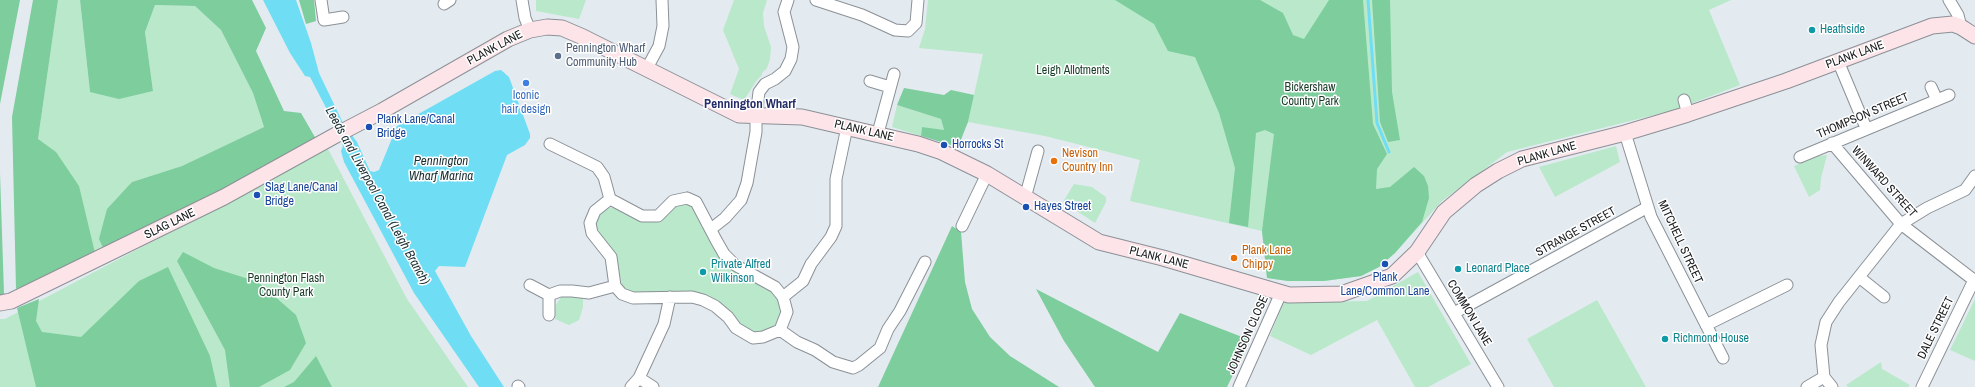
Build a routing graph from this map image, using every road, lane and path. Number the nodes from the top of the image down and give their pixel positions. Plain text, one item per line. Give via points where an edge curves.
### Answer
1 (321, 0) edge
2 (522, 0) edge
3 (662, 0) edge
4 (788, 0) edge
5 (816, 0) edge
6 (918, 0) edge
7 (1949, 0) edge
8 (343, 17) dead end
9 (1961, 27) junction
10 (530, 30) junction
11 (1975, 36) edge
12 (1838, 61) junction
13 (646, 70) junction
14 (894, 74) dead end
15 (870, 81) dead end
16 (890, 87) junction
17 (1931, 87) dead end
18 (1949, 95) dead end
19 (1937, 100) junction
20 (756, 117) junction
21 (847, 127) junction
22 (1866, 128) junction
23 (1625, 133) junction
24 (336, 134) joint
25 (878, 134) junction
26 (1832, 143) junction
27 (550, 144) dead end
28 (1038, 151) dead end
29 (1800, 157) dead end
30 (987, 174) junction
31 (1975, 176) edge
32 (1025, 198) junction
33 (610, 199) junction
34 (1648, 207) junction
35 (1901, 224) junction
36 (962, 226) dead end
37 (711, 229) junction
38 (1417, 252) junction
39 (925, 262) dead end
40 (1859, 277) junction
41 (1974, 281) edge
42 (530, 285) dead end
43 (1787, 285) dead end
44 (615, 286) junction
45 (1281, 293) junction
46 (549, 295) junction
47 (670, 297) junction
48 (783, 297) junction
49 (1884, 297) dead end
50 (0, 304) edge
51 (549, 314) dead end
52 (1454, 314) junction
53 (1706, 325) junction
54 (780, 330) junction
55 (1723, 358) dead end
56 (1824, 377) junction
57 (639, 378) junction
58 (632, 387) edge
59 (653, 387) edge
60 (1239, 387) edge
61 (1498, 387) edge
62 (1807, 387) edge
63 (1832, 387) edge
64 (1922, 387) edge

1 - 8 street via 324,20
2 - 10 street
3 - 13 street via 663,26 659,46
4 - 20 street via 784,12 793,47 791,59 785,71 776,80 765,84 759,92
5 - 6 street via 862,15 895,30 908,31 916,23
7 - 9 street via 1958,15
9 - 11 street
9 - 12 street, PLANK LANE via 1952,24 1932,26
10 - 13 street, PLANK LANE via 562,28
10 - 24 street, PLANK LANE via 508,39 382,111
12 - 22 street, WINWARD STREET
12 - 23 street, PLANK LANE via 1686,107
13 - 20 street, PLANK LANE via 739,115
14 - 16 street
15 - 16 street
16 - 25 street
17 - 19 street
18 - 19 street, THOMPSON STREET
19 - 22 street, THOMPSON STREET
20 - 21 street, PLANK LANE via 802,117
20 - 37 street via 748,183 741,200
21 - 25 street, PLANK LANE
21 - 48 street via 836,179 836,226 803,281
22 - 26 street, THOMPSON STREET
23 - 34 street, MITCHELL STREET
23 - 38 street, PLANK LANE via 1522,159 1498,171 1476,185 1444,212
24 - 50 street, SLAG LANE via 282,166 175,222
25 - 30 street, PLANK LANE via 942,152
26 - 29 street, THOMPSON STREET
26 - 35 street, WINWARD STREET
27 - 33 street via 597,167 604,177
28 - 32 street
30 - 32 street, PLANK LANE
30 - 36 street
31 - 35 street via 1965,190
32 - 45 street, PLANK LANE via 1104,244 1163,258
33 - 37 street via 635,213 649,217 658,216 673,201 686,198 696,202
33 - 44 street via 595,212 590,223 592,234 610,257
34 - 52 street, STRANGE STREET
34 - 53 street, MITCHELL STREET via 1651,218
35 - 40 street
35 - 41 street, WINWARD STREET
37 - 48 street via 724,254 735,265 775,287
38 - 45 street, PLANK LANE via 1392,276 1341,294
38 - 52 street, COMMON LANE
39 - 54 street via 911,277 900,311 880,348 853,368 833,362
40 - 49 street
40 - 56 street via 1826,322 1821,345
41 - 64 street, DALE STREET
42 - 46 street
43 - 53 street
44 - 46 street via 589,294 560,291
44 - 47 street via 622,294 633,298
45 - 60 street, JOHNSON CLOSE
46 - 51 street
47 - 54 street via 692,297 715,306 736,328 753,338 764,337
47 - 57 street via 664,324
48 - 54 street via 787,312
52 - 61 street, COMMON LANE
53 - 55 street, MITCHELL STREET
56 - 62 street
56 - 63 street
57 - 58 street
57 - 59 street

